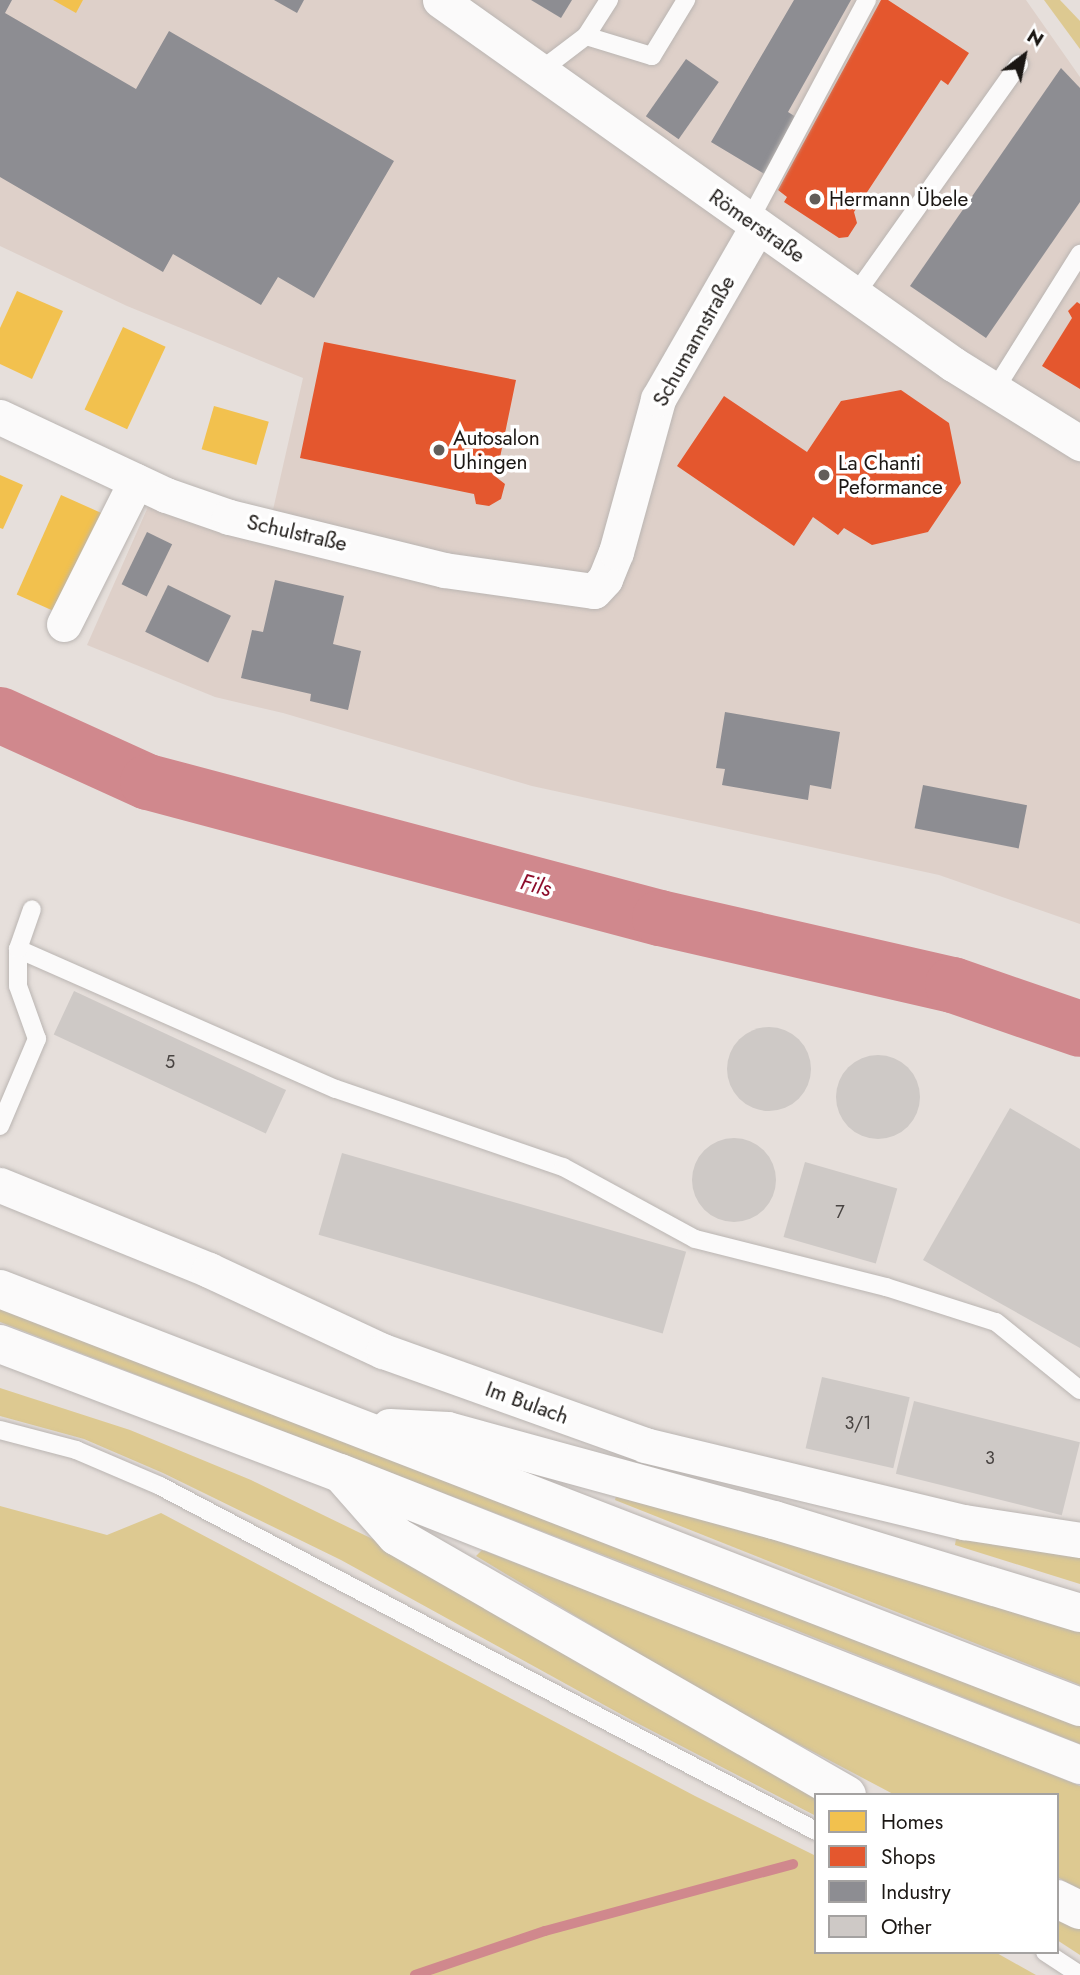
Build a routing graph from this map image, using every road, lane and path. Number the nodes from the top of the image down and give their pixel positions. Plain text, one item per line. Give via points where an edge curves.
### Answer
1 (440, 0) edge
2 (609, 0) edge
3 (686, 0) edge
4 (867, 0) edge
5 (586, 36) junction
6 (1019, 64) dead end
7 (540, 71) junction
8 (753, 224) junction
9 (1080, 254) edge
10 (855, 295) junction
11 (993, 391) junction
12 (0, 417) edge
13 (1080, 443) edge
14 (136, 481) junction
15 (605, 579) joint
16 (64, 624) dead end
17 (32, 909) dead end
18 (18, 949) junction
19 (0, 1126) edge
20 (0, 1185) edge
21 (0, 1289) edge
22 (0, 1344) edge
23 (1080, 1390) edge
24 (355, 1426) junction
25 (0, 1430) edge
26 (340, 1473) junction
27 (1080, 1540) edge
28 (1080, 1613) edge
29 (1080, 1707) edge
30 (1080, 1765) edge
31 (844, 1793) edge
32 (814, 1830) edge
33 (1059, 1900) edge
34 (1080, 1910) edge
35 (1048, 1954) edge
36 (1080, 1975) edge

1 - 7 street, Römerstraße
2 - 5 lane
3 - 5 lane via 652,56
4 - 8 lane
5 - 7 lane
6 - 10 lane
7 - 8 street, Römerstraße
8 - 10 street, Römerstraße
8 - 15 street, Schumannstraße via 659,399
9 - 11 lane
10 - 11 street, Römerstraße
11 - 13 street, Römerstraße
12 - 14 street, Schulstraße
14 - 15 street, Schulstraße via 229,517 444,570 594,591
14 - 16 street
17 - 18 lane
18 - 19 lane via 18,986 37,1040
18 - 23 lane via 336,1089 563,1167 695,1239 894,1289 996,1322
20 - 27 street, Im Bulach via 209,1270 383,1351 645,1445 964,1522
21 - 24 highway
22 - 26 highway
24 - 28 highway via 448,1431 774,1520
24 - 29 highway
25 - 32 lane via 76,1450 160,1486
26 - 30 highway
26 - 31 highway via 396,1536
33 - 34 highway
35 - 36 lane

